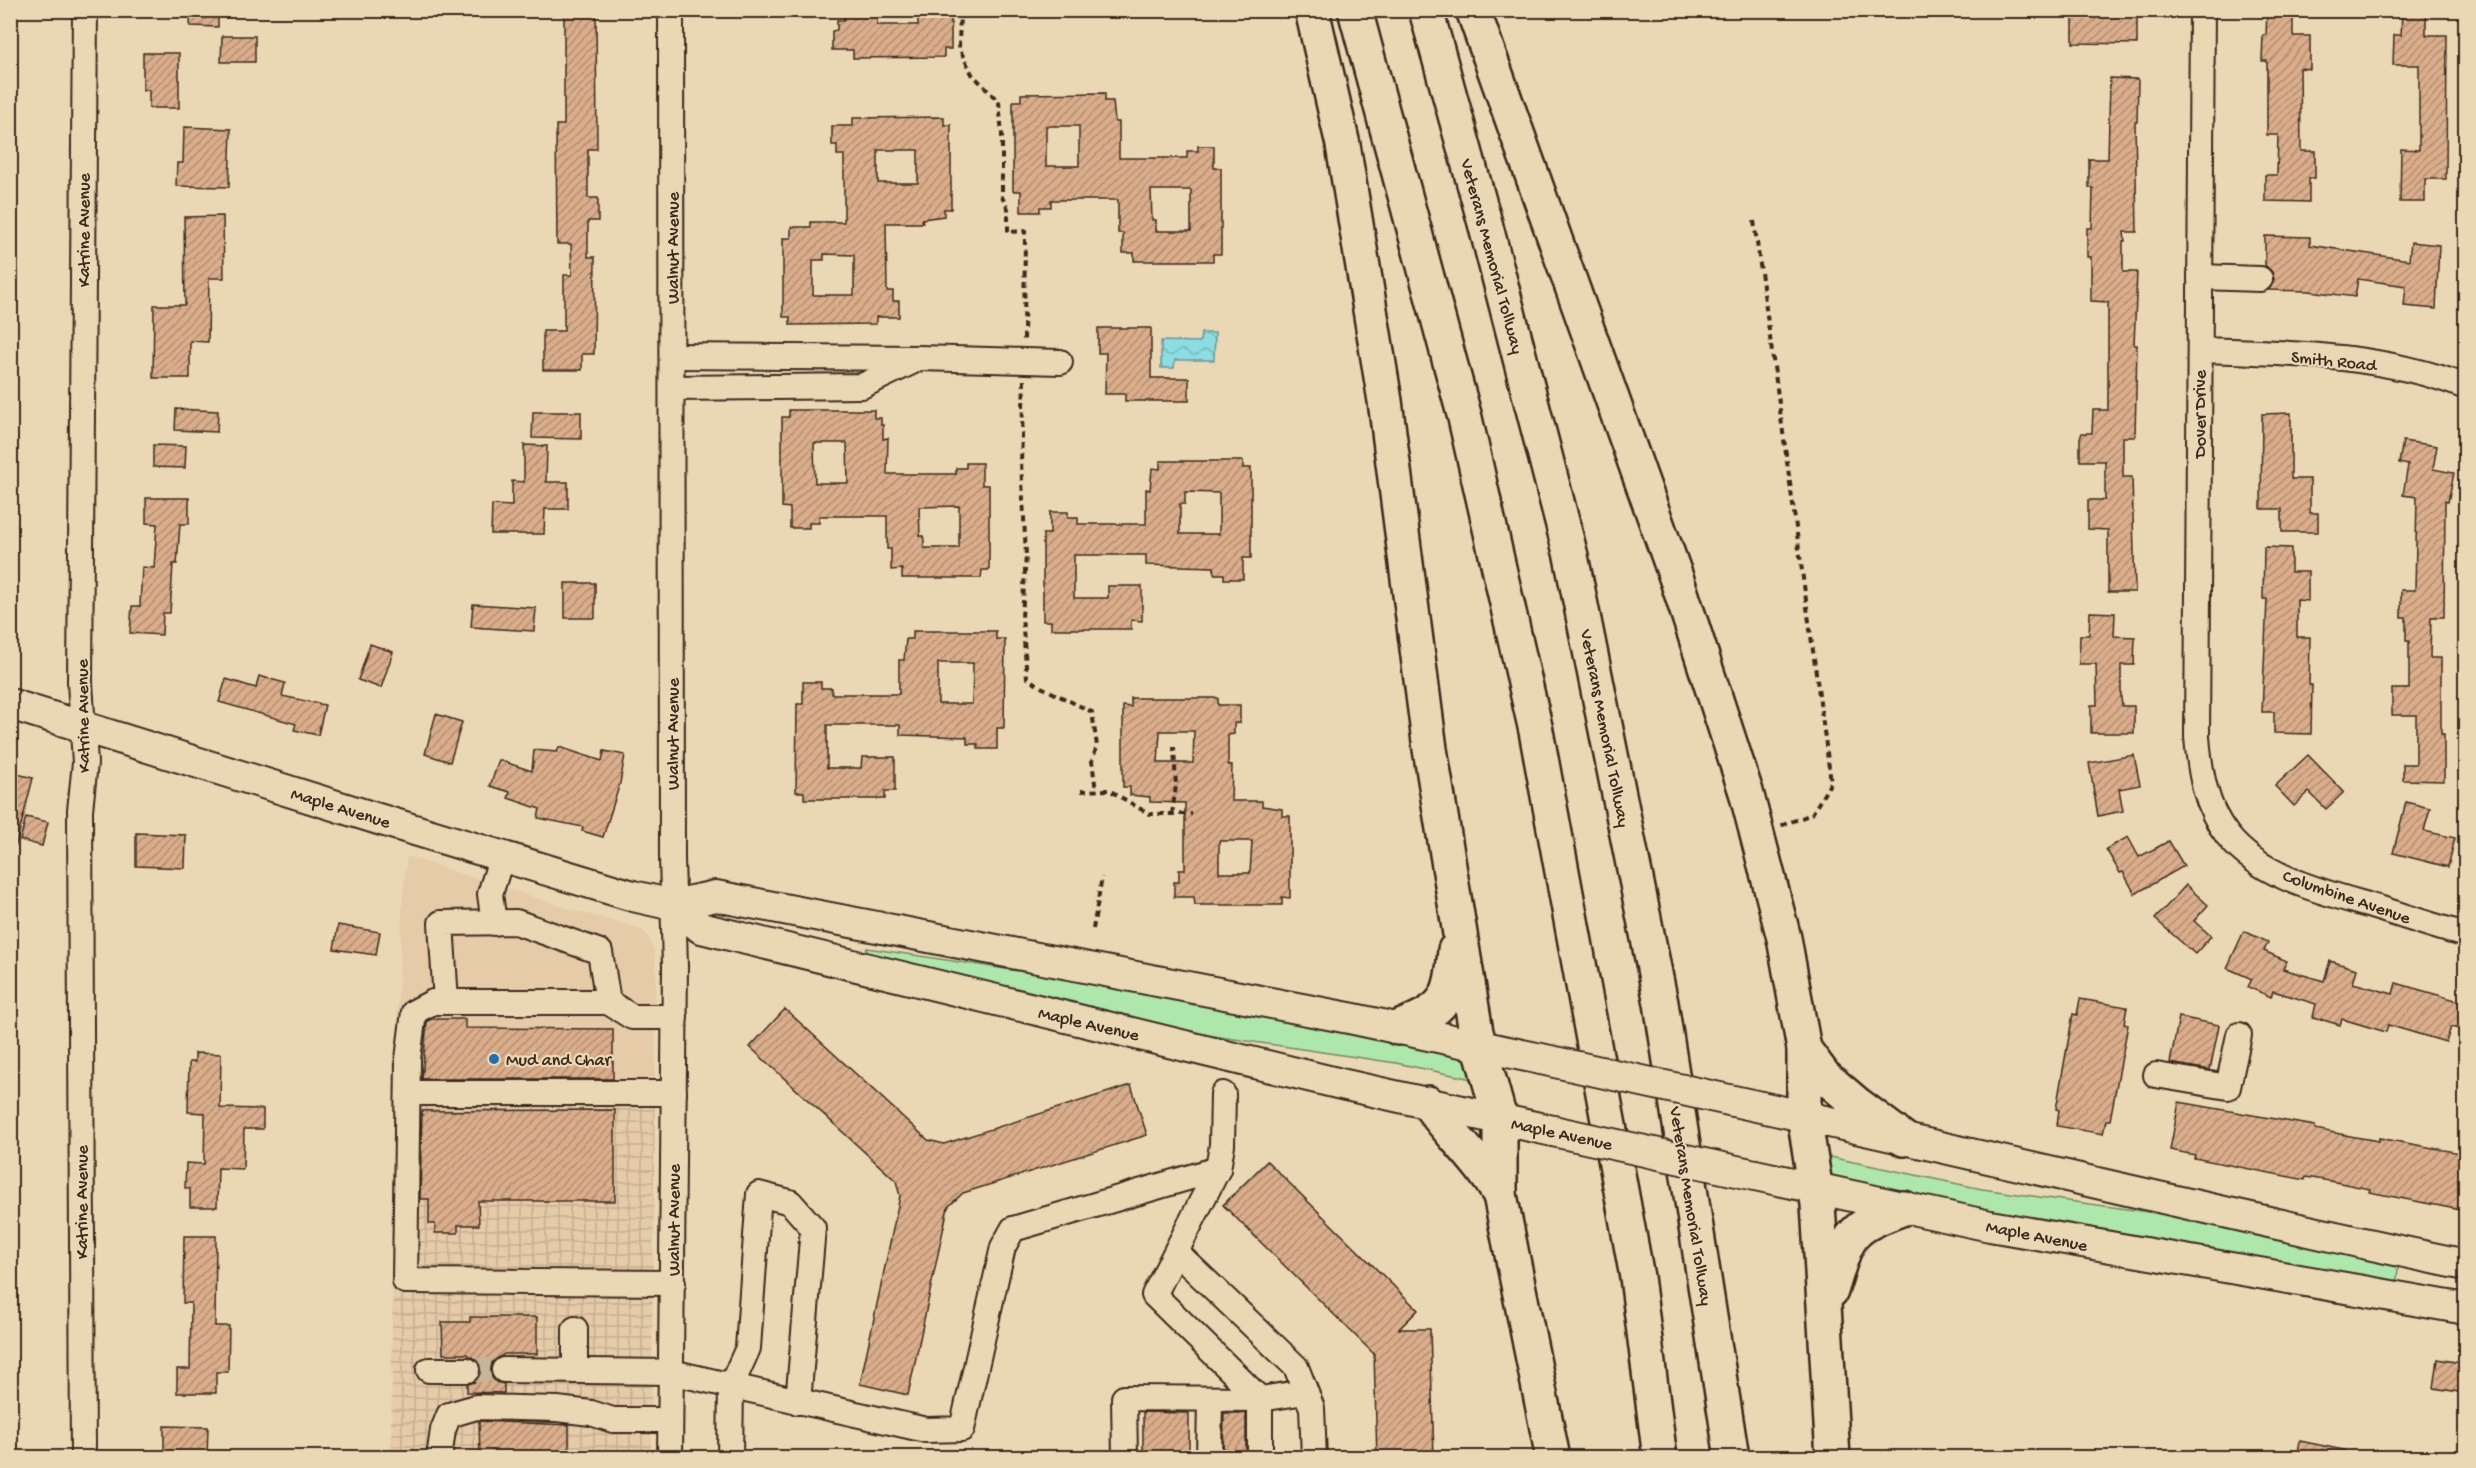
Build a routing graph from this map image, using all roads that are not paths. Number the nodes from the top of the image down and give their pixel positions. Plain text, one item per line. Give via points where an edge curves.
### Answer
1 (85, 10) edge
2 (671, 10) edge
3 (1312, 10) edge
4 (1354, 10) edge
5 (1425, 10) edge
6 (1473, 10) edge
7 (2202, 10) edge
8 (2200, 277) junction
9 (2260, 279) dead end
10 (2200, 350) junction
11 (672, 356) junction
12 (919, 358) junction
13 (1060, 362) dead end
14 (2466, 387) edge
15 (672, 388) junction
16 (10, 704) edge
17 (82, 726) junction
18 (2215, 815) joint
19 (502, 856) junction
20 (674, 905) junction
21 (1457, 918) junction
22 (494, 923) junction
23 (2466, 935) edge
24 (446, 1002) junction
25 (608, 1002) junction
26 (675, 1017) junction
27 (1398, 1028) junction
28 (2239, 1035) dead end
29 (1481, 1046) junction
30 (1804, 1049) junction
31 (2156, 1075) dead end
32 (408, 1093) junction
33 (674, 1093) junction
34 (1223, 1094) dead end
35 (1428, 1103) junction
36 (1804, 1116) junction
37 (1500, 1119) junction
38 (1904, 1139) junction
39 (1218, 1169) junction
40 (1815, 1188) junction
41 (1500, 1195) junction
42 (1905, 1208) junction
43 (1177, 1253) junction
44 (2466, 1265) edge
45 (673, 1283) junction
46 (1826, 1307) junction
47 (2466, 1309) edge
48 (575, 1329) dead end
49 (429, 1370) dead end
50 (467, 1370) tunnel mouth
51 (504, 1370) tunnel mouth
52 (575, 1371) junction
53 (671, 1372) junction
54 (731, 1386) junction
55 (1305, 1392) junction
56 (1210, 1399) junction
57 (1260, 1399) junction
58 (798, 1402) junction
59 (670, 1420) junction
60 (83, 1458) edge
61 (439, 1458) edge
62 (670, 1458) edge
63 (730, 1458) edge
64 (1125, 1458) edge
65 (1209, 1458) edge
66 (1260, 1458) edge
67 (1314, 1458) edge
68 (1553, 1458) edge
69 (1660, 1458) edge
70 (1732, 1458) edge
71 (1833, 1458) edge

1 - 17 street, Katrine Avenue
2 - 11 street, Walnut Avenue
3 - 21 highway via 1343,145 1383,389 1430,749
4 - 69 highway via 1465,418 1536,731 1637,1277
5 - 70 highway, Veterans Memorial Tollway via 1571,556 1660,1003
6 - 30 highway via 1677,580 1746,792 1784,938
7 - 8 street, Dover Drive
8 - 9 street
8 - 10 street, Dover Drive
10 - 14 street, Smith Road via 2350,360 2398,368
10 - 18 street, Dover Drive via 2196,737 2202,780
11 - 12 street
11 - 15 street, Walnut Avenue
12 - 13 street
12 - 15 street via 862,386
15 - 20 street, Walnut Avenue
16 - 17 main road, Maple Avenue
17 - 19 main road, Maple Avenue
17 - 60 street, Katrine Avenue
18 - 23 street, Columbine Avenue via 2241,850 2278,874
19 - 20 main road, Maple Avenue
19 - 22 street via 490,894
20 - 26 street, Walnut Avenue
20 - 27 main road, Maple Avenue via 716,896
20 - 35 main road, Maple Avenue via 701,928
21 - 27 highway via 1452,983 1444,1001 1434,1011
21 - 29 highway
22 - 24 street via 441,923
22 - 25 street via 516,922 600,952
24 - 25 street
24 - 32 street via 433,1002 414,1012
25 - 26 street via 632,1017
26 - 33 street, Walnut Avenue
27 - 29 main road, Maple Avenue
28 - 31 street via 2228,1087
29 - 36 main road, Maple Avenue, bridge
29 - 37 highway
30 - 36 highway
30 - 38 highway via 1824,1076
32 - 33 street
32 - 45 street via 405,1281
33 - 45 street, Walnut Avenue
34 - 39 street
35 - 37 main road, Maple Avenue
35 - 41 highway via 1447,1130 1470,1151
36 - 38 main road, Maple Avenue
36 - 40 highway
37 - 40 main road, Maple Avenue, bridge
37 - 41 highway
38 - 44 main road, Maple Avenue via 2300,1231
39 - 43 street
39 - 58 street via 1013,1229 1003,1247 962,1429 926,1430
40 - 42 main road, Maple Avenue
40 - 46 highway
41 - 68 highway
42 - 46 highway via 1867,1222 1853,1233
42 - 47 main road, Maple Avenue via 2099,1246
43 - 55 street via 1296,1367
43 - 57 street via 1154,1295
45 - 53 street, Walnut Avenue
46 - 71 highway
48 - 52 street
49 - 50 street
51 - 52 street
52 - 53 street
53 - 54 street
53 - 59 street, Walnut Avenue
54 - 58 street
54 - 58 street via 748,1348 759,1194 790,1202 813,1228
54 - 63 street
55 - 57 street
55 - 67 street via 1312,1408
56 - 57 street
56 - 64 street via 1124,1398
56 - 65 street
57 - 66 street
59 - 61 street via 613,1420 557,1409 476,1407 449,1415
59 - 62 street, Walnut Avenue

